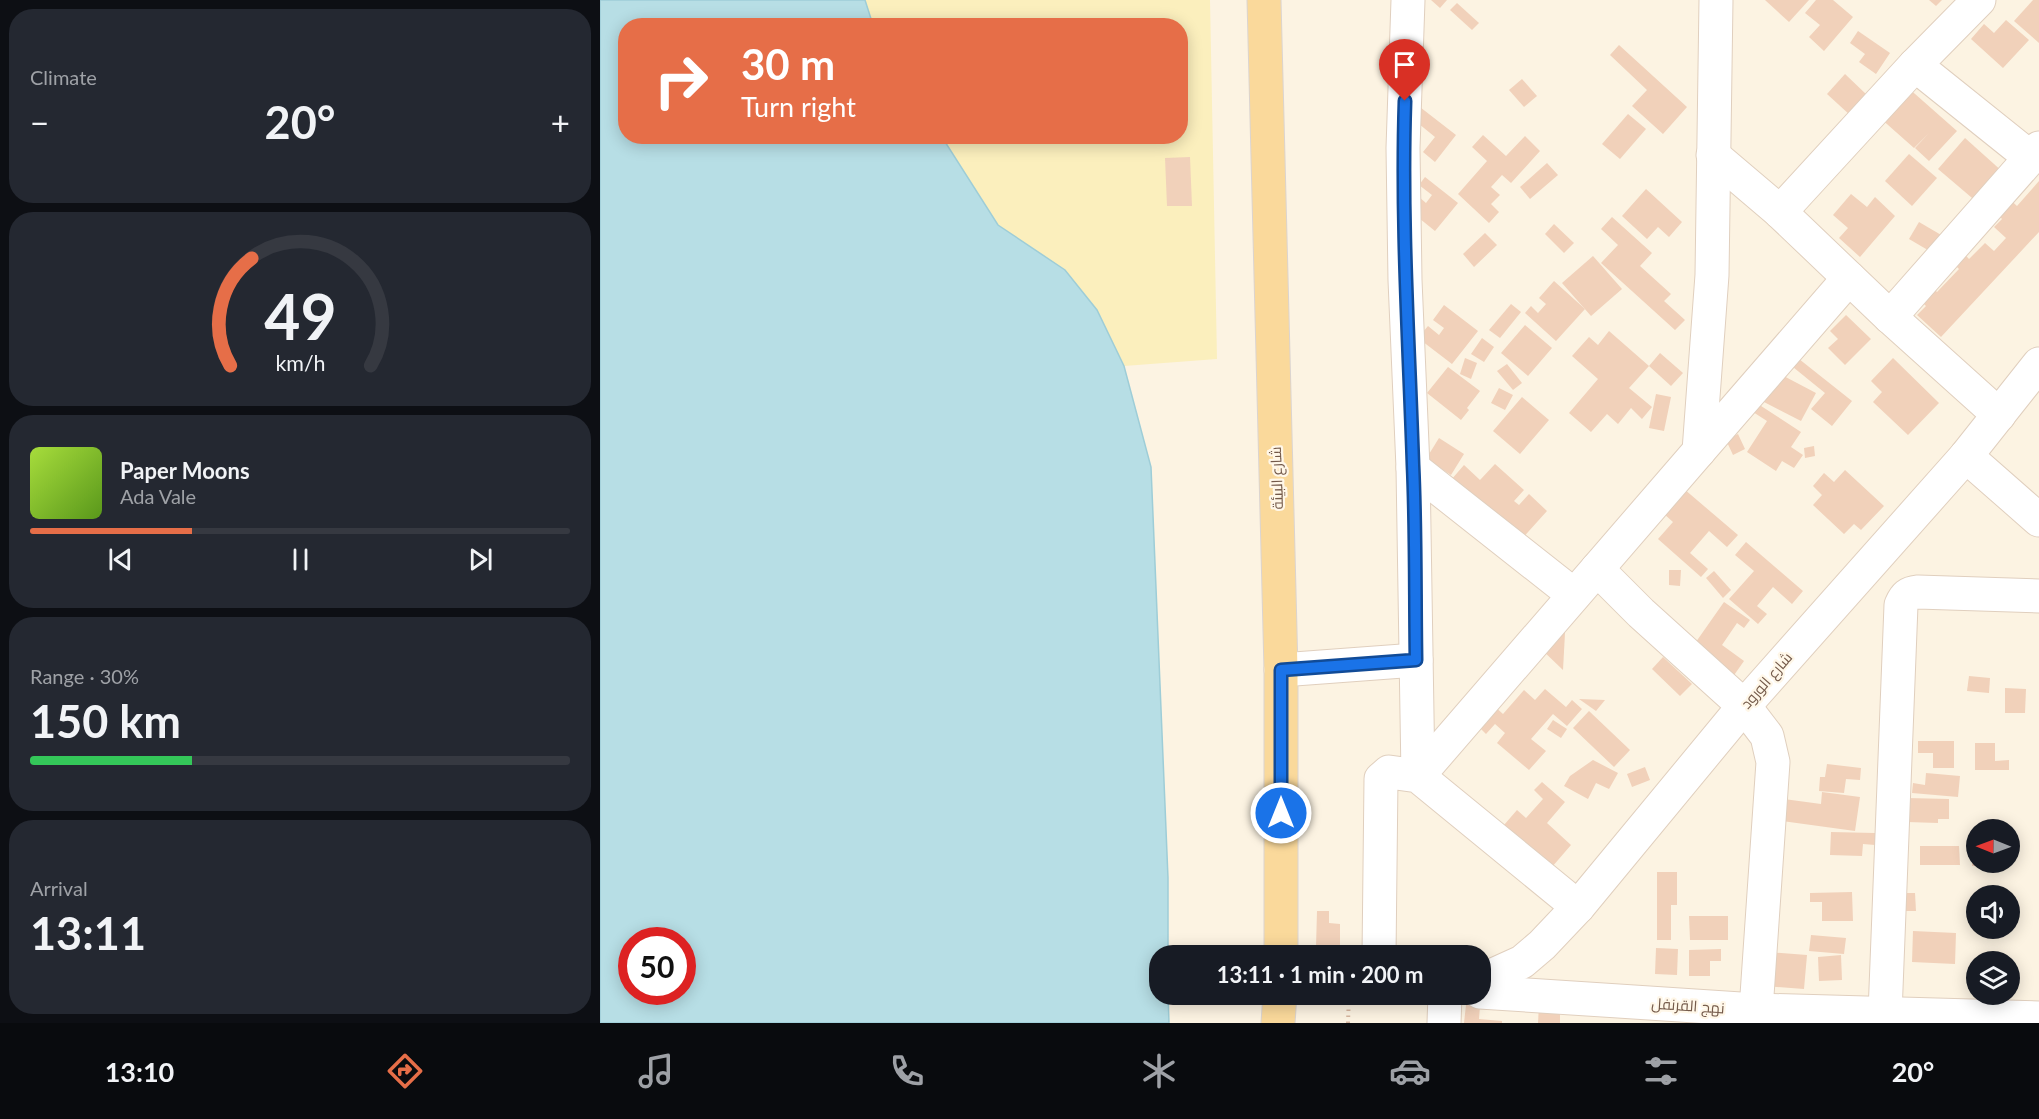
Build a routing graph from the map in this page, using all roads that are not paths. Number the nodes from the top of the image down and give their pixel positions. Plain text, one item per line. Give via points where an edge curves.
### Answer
1 (1264, 0) edge
2 (1408, 0) edge
3 (1716, 0) edge
4 (1979, 0) edge
5 (1915, 65) junction
6 (2035, 153) edge
7 (1713, 155) junction
8 (1780, 212) junction
9 (1849, 278) junction
10 (1890, 317) junction
11 (2039, 364) edge
12 (1999, 415) junction
13 (1699, 451) junction
14 (1966, 456) junction
15 (1413, 468) junction
16 (2039, 520) edge
17 (1597, 569) junction
18 (1574, 595) junction
19 (2039, 596) edge
20 (1416, 660) junction
21 (1281, 670) junction
22 (1744, 706) junction
23 (1418, 776) junction
24 (1578, 907) junction
25 (1281, 945) edge
26 (1379, 945) edge
27 (1491, 976) edge
28 (1491, 993) edge
29 (1279, 1005) edge
30 (1444, 1005) edge
31 (1756, 1010) junction
32 (1885, 1014) junction
33 (2039, 1018) edge
34 (1278, 1023) edge
35 (1444, 1023) edge

1 - 21 main road, شارع البيئة
2 - 15 street via 1405,280
3 - 7 street
4 - 5 street
5 - 6 street
5 - 8 street
6 - 10 street
7 - 8 street
7 - 13 street via 1712,275
8 - 9 street
9 - 10 street
9 - 13 street
10 - 12 street
11 - 12 street, شارع الورود
12 - 14 street, شارع الورود
13 - 17 street
14 - 16 street
14 - 22 street, شارع الورود
15 - 18 street
15 - 20 street
17 - 18 street
17 - 22 street
18 - 23 street
19 - 32 street via 1918,592 1910,593 1901,605
20 - 21 street
20 - 23 street
21 - 25 main road, شارع البيئة
22 - 24 street, شارع الورود
22 - 31 street via 1767,736 1773,762
23 - 24 street
23 - 26 street via 1389,772 1381,779
24 - 27 street, شارع الورود via 1522,962
28 - 31 street, نهج القرنفل
29 - 34 main road
30 - 35 street
31 - 32 street, نهج القرنفل
32 - 33 street, نهج القرنفل

